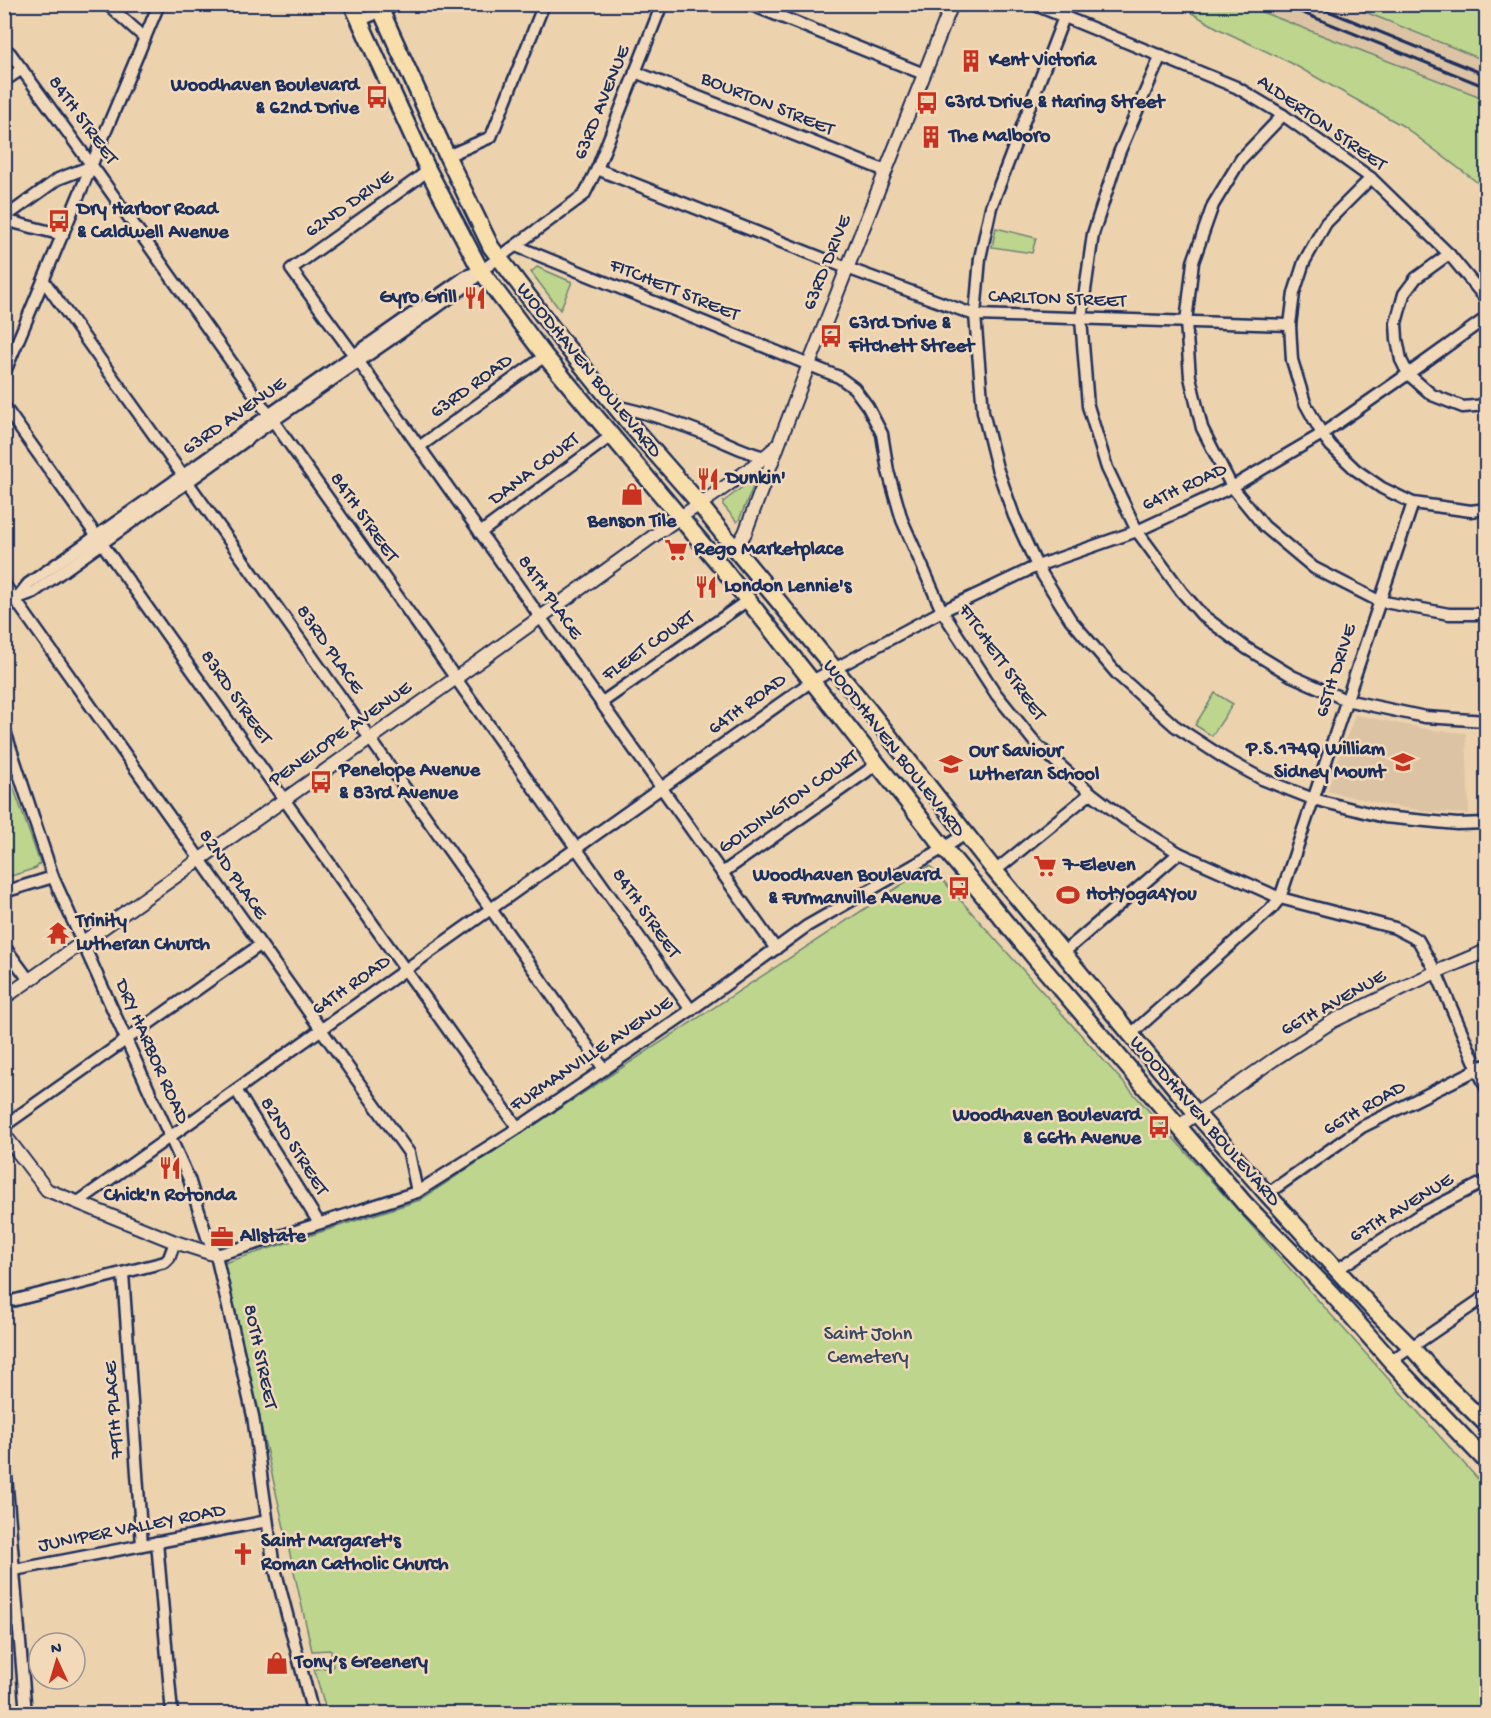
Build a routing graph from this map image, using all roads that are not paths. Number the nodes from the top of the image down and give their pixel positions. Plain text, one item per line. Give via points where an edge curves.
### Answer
1 (107, 4) edge
2 (159, 4) edge
3 (352, 4) edge
4 (398, 4) edge
5 (544, 4) edge
6 (662, 4) edge
7 (749, 4) edge
8 (952, 4) edge
9 (1033, 4) edge
10 (380, 8) edge
11 (1064, 17) junction
12 (359, 21) junction
13 (145, 38) junction
14 (4, 48) edge
15 (1161, 55) junction
16 (22, 69) junction
17 (635, 72) junction
18 (924, 74) junction
19 (4, 81) edge
20 (1283, 115) junction
21 (447, 156) junction
22 (92, 166) junction
23 (597, 169) junction
24 (428, 170) junction
25 (886, 171) junction
26 (1371, 178) junction
27 (4, 219) edge
28 (63, 235) junction
29 (516, 246) junction
30 (1449, 254) junction
31 (500, 258) junction
32 (847, 268) junction
33 (291, 269) joint
34 (481, 271) junction
35 (44, 281) junction
36 (1486, 299) edge
37 (975, 315) junction
38 (1486, 318) edge
39 (1082, 319) junction
40 (1186, 322) junction
41 (1290, 325) junction
42 (545, 356) junction
43 (357, 358) junction
44 (809, 365) junction
45 (4, 375) edge
46 (1408, 375) junction
47 (1486, 405) edge
48 (4, 406) edge
49 (615, 406) junction
50 (271, 418) junction
51 (1322, 434) junction
52 (611, 436) junction
53 (777, 446) junction
54 (420, 447) junction
55 (765, 457) junction
56 (186, 479) junction
57 (1232, 487) junction
58 (1413, 503) junction
59 (700, 504) junction
60 (1486, 509) edge
61 (680, 517) junction
62 (1137, 531) junction
63 (480, 533) junction
64 (100, 539) junction
65 (735, 549) junction
66 (1036, 566) junction
67 (4, 584) edge
68 (15, 599) junction
69 (748, 600) junction
70 (1379, 601) junction
71 (4, 607) edge
72 (942, 611) junction
73 (1486, 614) edge
74 (540, 618) junction
75 (835, 668) junction
76 (455, 678) junction
77 (812, 681) junction
78 (1346, 700) junction
79 (601, 703) junction
80 (1486, 721) edge
81 (4, 728) edge
82 (370, 739) junction
83 (877, 763) junction
84 (662, 789) junction
85 (1091, 793) junction
86 (285, 799) junction
87 (1313, 799) junction
88 (1486, 823) edge
89 (964, 834) junction
90 (944, 848) junction
91 (576, 849) junction
92 (1179, 853) junction
93 (199, 860) junction
94 (995, 870) junction
95 (722, 873) junction
96 (54, 877) junction
97 (4, 892) edge
98 (1280, 898) junction
99 (491, 909) junction
100 (82, 942) junction
101 (260, 945) junction
102 (4, 946) edge
103 (776, 949) junction
104 (1486, 951) edge
105 (1063, 953) junction
106 (406, 970) junction
107 (1436, 972) junction
108 (29, 980) junction
109 (4, 998) edge
110 (690, 1010) junction
111 (320, 1030) junction
112 (1131, 1034) junction
113 (126, 1039) junction
114 (1482, 1066) edge
115 (604, 1069) junction
116 (1486, 1088) edge
117 (236, 1090) junction
118 (1196, 1113) junction
119 (4, 1126) edge
120 (1179, 1126) junction
121 (518, 1128) junction
122 (4, 1134) edge
123 (170, 1137) junction
124 (1486, 1180) edge
125 (417, 1192) junction
126 (1267, 1194) junction
127 (78, 1202) junction
128 (319, 1223) junction
129 (175, 1242) junction
130 (216, 1255) junction
131 (1338, 1269) junction
132 (123, 1273) junction
133 (1486, 1296) edge
134 (4, 1303) edge
135 (1411, 1347) junction
136 (1391, 1361) junction
137 (1486, 1424) edge
138 (4, 1452) edge
139 (1486, 1461) edge
140 (267, 1521) junction
141 (157, 1542) junction
142 (142, 1545) junction
143 (9, 1571) edge
144 (26, 1713) edge
145 (172, 1713) edge
146 (313, 1713) edge

1 - 13 street
2 - 13 street
3 - 12 main road, WOODHAVEN BOULEVARD
4 - 10 street
5 - 21 street via 491,137
6 - 17 street, 63RD AVENUE
7 - 18 street
8 - 18 street, 63RD DRIVE
9 - 11 street, ALDERTON STREET
10 - 12 street
10 - 21 main road, WOODHAVEN BOULEVARD
11 - 15 street, ALDERTON STREET
11 - 37 street via 991,207 980,258
12 - 24 main road, WOODHAVEN BOULEVARD
13 - 22 street
14 - 16 street, 84TH STREET
15 - 20 street, ALDERTON STREET via 1236,87
15 - 39 street via 1119,153 1093,234
16 - 19 street
16 - 22 street, 84TH STREET
17 - 23 street, 63RD AVENUE
17 - 25 street, BOURTON STREET
18 - 25 street, 63RD DRIVE
20 - 26 street, ALDERTON STREET
20 - 40 street via 1241,159 1213,205 1193,262
21 - 31 main road, WOODHAVEN BOULEVARD
22 - 27 street via 58,178
22 - 28 street
22 - 50 street, 84TH STREET
23 - 29 street, 63RD AVENUE via 584,195
23 - 32 street, CARLTON STREET
24 - 33 street, 62ND DRIVE
24 - 34 main road, WOODHAVEN BOULEVARD
25 - 32 street, 63RD DRIVE
26 - 30 street, ALDERTON STREET
26 - 41 street via 1326,223 1304,262 1294,293
27 - 28 street
28 - 35 street
29 - 31 street, 63RD AVENUE
29 - 44 street, FITCHETT STREET
30 - 36 street, ALDERTON STREET
30 - 46 street via 1416,279 1404,294 1396,323 1401,360
31 - 34 street, 63RD AVENUE
31 - 49 main road, WOODHAVEN BOULEVARD
32 - 37 street, CARLTON STREET
32 - 44 street, 63RD DRIVE
33 - 43 street, 84TH PLACE
34 - 42 main road, WOODHAVEN BOULEVARD
34 - 43 street, 63RD AVENUE via 464,277
35 - 45 street
35 - 56 street, 83RD PLACE
37 - 39 street, CARLTON STREET
37 - 66 street via 983,412 997,468
38 - 46 street, 64TH ROAD
39 - 40 street, CARLTON STREET
39 - 62 street via 1088,406 1107,468
40 - 41 street, CARLTON STREET
40 - 57 street via 1190,377 1202,428
41 - 51 street via 1292,360 1305,403
42 - 52 main road, WOODHAVEN BOULEVARD
42 - 54 street, 63RD ROAD
43 - 50 street, 63RD AVENUE
43 - 54 street, 84TH PLACE
44 - 53 street, 63RD DRIVE
44 - 72 street, FITCHETT STREET via 839,377 854,388 868,407 882,434 902,520
46 - 47 street via 1447,402 1463,407
46 - 51 street, 64TH ROAD
48 - 64 street, 83RD STREET
49 - 55 street via 648,413
49 - 59 main road, WOODHAVEN BOULEVARD
50 - 56 street, 63RD AVENUE
50 - 76 street, 84TH STREET
51 - 57 street, 64TH ROAD
51 - 58 street via 1356,470
52 - 61 main road, WOODHAVEN BOULEVARD
52 - 63 street, DANA COURT
53 - 55 street, 63RD DRIVE
53 - 65 street via 745,533
54 - 63 street, 84TH PLACE
55 - 59 street, 63RD DRIVE
56 - 64 street, 63RD AVENUE
56 - 82 street, 83RD PLACE
57 - 62 street, 64TH ROAD
57 - 70 street via 1264,526 1314,568
58 - 60 street via 1471,511
58 - 70 street, 65TH DRIVE
59 - 61 street, PENELOPE AVENUE
59 - 65 main road, WOODHAVEN BOULEVARD
61 - 69 main road, WOODHAVEN BOULEVARD
61 - 74 street, PENELOPE AVENUE
62 - 66 street, 64TH ROAD
62 - 78 street via 1202,615 1292,676
63 - 74 street, 84TH PLACE
64 - 68 street, 63RD AVENUE via 28,584
64 - 86 street, 83RD STREET
65 - 75 main road, WOODHAVEN BOULEVARD
66 - 72 street, 64TH ROAD
66 - 87 street via 1090,643 1118,675 1175,726 1224,758
67 - 68 street, 82ND PLACE
68 - 71 street, 63RD AVENUE
68 - 93 street, 82ND PLACE
69 - 77 main road, WOODHAVEN BOULEVARD
69 - 79 street, FLEET COURT
70 - 73 street via 1449,614
70 - 78 street, 65TH DRIVE
72 - 75 street, 64TH ROAD
72 - 85 street, FITCHETT STREET via 996,694 1037,745
74 - 76 street, PENELOPE AVENUE
74 - 79 street, 84TH PLACE
75 - 77 street, 64TH ROAD
75 - 89 main road, WOODHAVEN BOULEVARD
76 - 82 street, PENELOPE AVENUE
76 - 91 street, 84TH STREET
77 - 83 main road, WOODHAVEN BOULEVARD
77 - 84 street, 64TH ROAD
78 - 80 street via 1425,717
78 - 87 street, 65TH DRIVE
79 - 84 street, 84TH PLACE
81 - 96 street, DRY HARBOR ROAD
82 - 86 street, PENELOPE AVENUE
82 - 99 street, 83RD PLACE
83 - 90 main road, WOODHAVEN BOULEVARD
83 - 95 street, GOLDINGTON COURT
84 - 91 street, 64TH ROAD
84 - 95 street, 84TH PLACE
85 - 92 street, FITCHETT STREET
85 - 94 street
86 - 93 street, PENELOPE AVENUE
86 - 106 street, 83RD STREET
87 - 88 street via 1384,817
87 - 98 street, 65TH DRIVE
89 - 90 street, FURMANVILLE AVENUE
89 - 94 main road, WOODHAVEN BOULEVARD
90 - 103 street, FURMANVILLE AVENUE via 807,926
90 - 120 main road, WOODHAVEN BOULEVARD
91 - 99 street, 64TH ROAD
91 - 110 street, 84TH STREET
92 - 98 street, FITCHETT STREET
92 - 105 street
93 - 100 street, PENELOPE AVENUE
93 - 101 street, 82ND PLACE
94 - 105 main road, WOODHAVEN BOULEVARD
95 - 103 street, 84TH PLACE
96 - 97 street
96 - 100 street, DRY HARBOR ROAD
98 - 107 street, FITCHETT STREET via 1395,928 1418,940
98 - 112 street, 65TH DRIVE
99 - 106 street, 64TH ROAD
99 - 115 street, 83RD PLACE
100 - 108 street, PENELOPE AVENUE
100 - 113 street, DRY HARBOR ROAD
101 - 111 street, 82ND PLACE
101 - 113 street
102 - 108 street
103 - 110 street, FURMANVILLE AVENUE
104 - 107 street, 66TH AVENUE
105 - 112 main road, WOODHAVEN BOULEVARD
106 - 111 street, 64TH ROAD
106 - 121 street, 83RD STREET
107 - 114 street, FITCHETT STREET
107 - 118 street, 66TH AVENUE via 1333,1021
108 - 109 street, PENELOPE AVENUE
110 - 115 street, FURMANVILLE AVENUE
111 - 117 street, 64TH ROAD
111 - 125 street, 82ND PLACE via 409,1153
112 - 118 main road, WOODHAVEN BOULEVARD
113 - 119 street
113 - 123 street, DRY HARBOR ROAD
114 - 116 street, FITCHETT STREET
114 - 126 street, 66TH ROAD via 1362,1127
115 - 121 street, FURMANVILLE AVENUE
117 - 123 street, 64TH ROAD
117 - 128 street, 82ND STREET
118 - 120 street, 66TH AVENUE
118 - 126 main road, WOODHAVEN BOULEVARD
120 - 136 main road, WOODHAVEN BOULEVARD via 1245,1204
121 - 125 street, FURMANVILLE AVENUE
122 - 127 street via 44,1188
123 - 127 street, 64TH ROAD
123 - 130 street, DRY HARBOR ROAD
124 - 131 street, 67TH AVENUE via 1421,1214
125 - 128 street, FURMANVILLE AVENUE
126 - 131 main road, WOODHAVEN BOULEVARD
127 - 129 street
128 - 130 street, FURMANVILLE AVENUE
129 - 130 street
129 - 132 street via 165,1262
130 - 140 street, 80TH STREET via 252,1416
131 - 135 main road, WOODHAVEN BOULEVARD
132 - 134 street
132 - 142 street, 79TH PLACE
133 - 135 street
135 - 136 street
135 - 137 main road, WOODHAVEN BOULEVARD
136 - 139 main road, WOODHAVEN BOULEVARD
138 - 143 street
140 - 141 street, JUNIPER VALLEY ROAD
140 - 146 street, 80TH STREET via 273,1561
141 - 142 street, JUNIPER VALLEY ROAD
141 - 145 street
142 - 143 street, JUNIPER VALLEY ROAD
143 - 144 street

